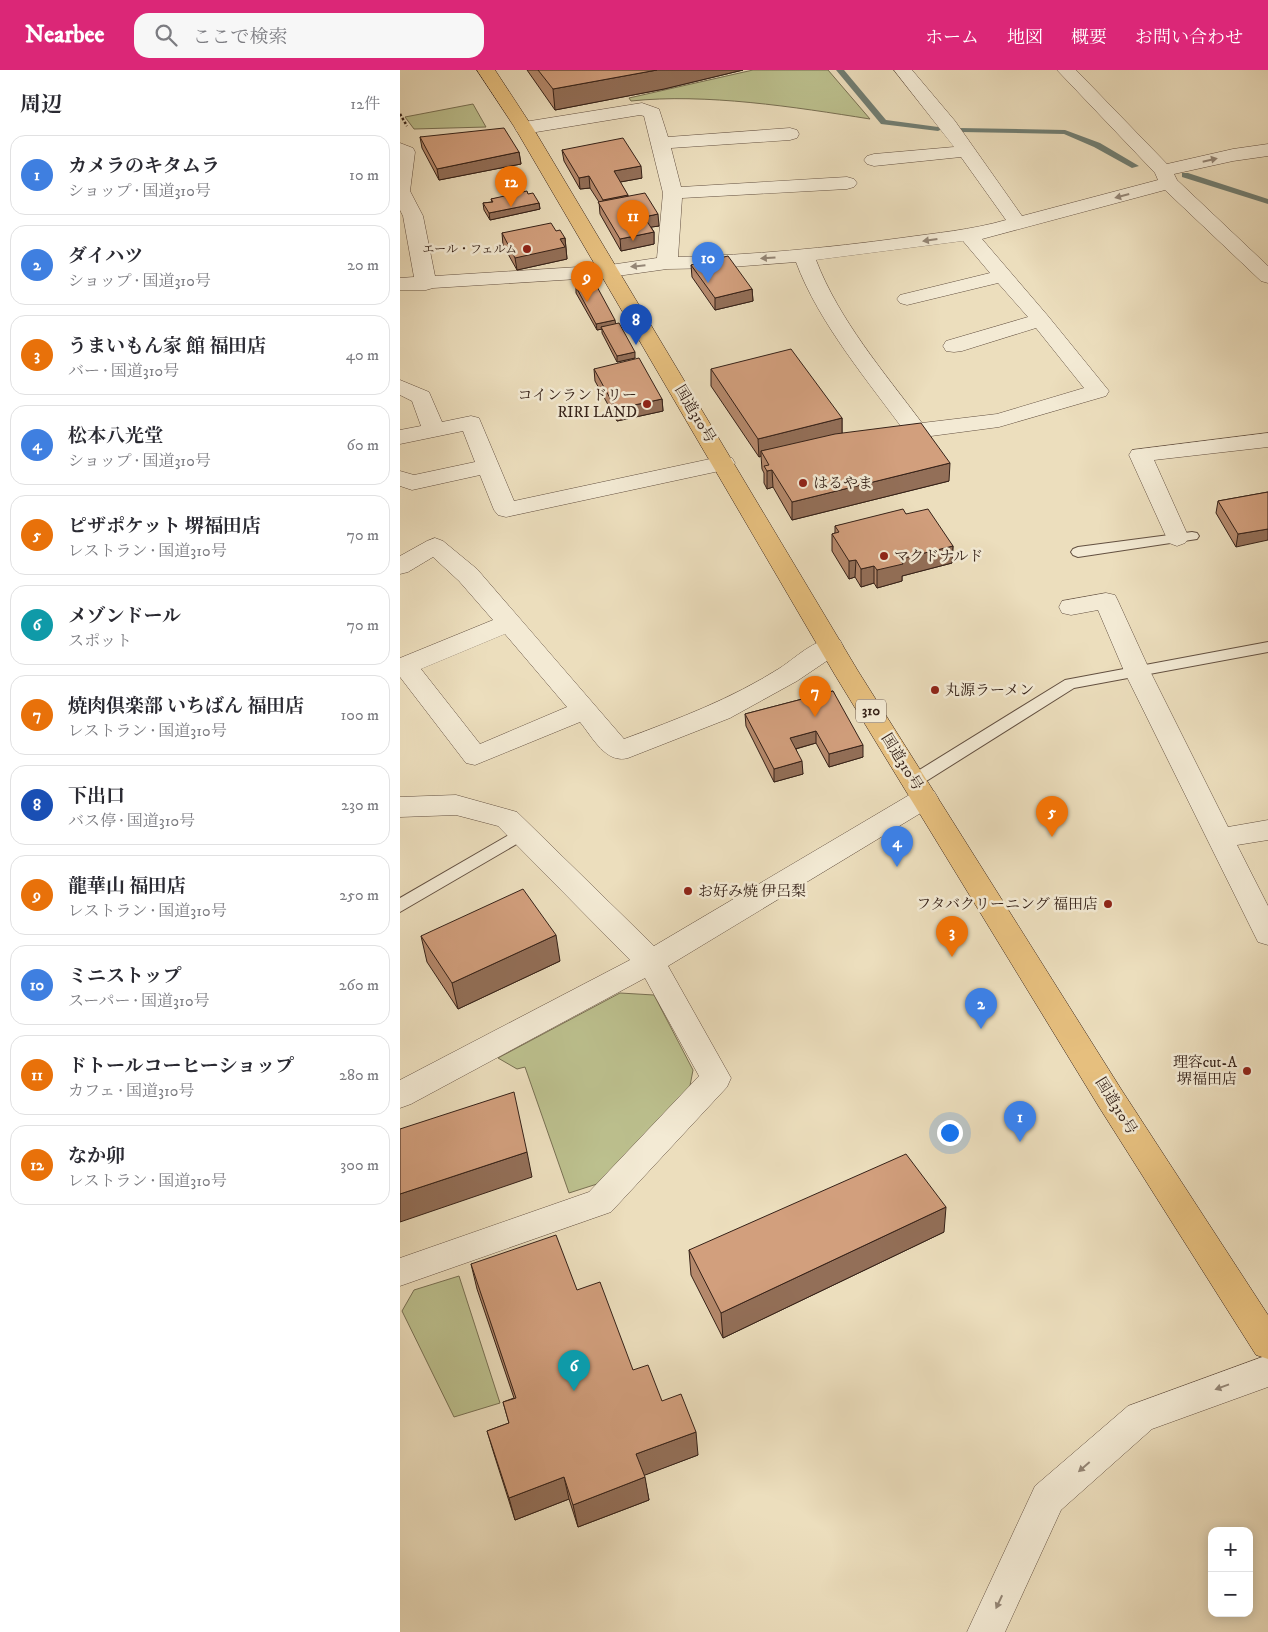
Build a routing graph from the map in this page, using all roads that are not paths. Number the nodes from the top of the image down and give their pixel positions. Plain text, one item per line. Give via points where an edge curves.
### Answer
1 (486, 70) edge
2 (903, 70) edge
3 (1066, 70) edge
4 (524, 128) junction
5 (790, 134) dead end
6 (659, 143) junction
7 (400, 149) edge
8 (1268, 150) edge
9 (966, 151) junction
10 (874, 160) dead end
11 (1166, 177) junction
12 (847, 183) dead end
13 (673, 193) junction
14 (1018, 224) junction
15 (968, 235) junction
16 (804, 255) junction
17 (667, 263) junction
18 (610, 271) junction
19 (1002, 276) junction
20 (1268, 277) edge
21 (400, 284) edge
22 (426, 284) junction
23 (907, 299) dead end
24 (1041, 320) junction
25 (954, 346) dead end
26 (400, 387) edge
27 (434, 430) junction
28 (400, 437) edge
29 (1268, 440) edge
30 (724, 462) junction
31 (488, 466) junction
32 (400, 478) edge
33 (1184, 537) joint
34 (1078, 552) dead end
35 (400, 566) edge
36 (1071, 607) dead end
37 (509, 623) junction
38 (831, 646) junction
39 (1268, 647) edge
40 (1137, 671) junction
41 (584, 710) junction
42 (919, 789) junction
43 (400, 807) edge
44 (1268, 830) edge
45 (521, 834) junction
46 (1220, 838) junction
47 (400, 906) edge
48 (1268, 934) edge
49 (651, 962) junction
50 (400, 1095) edge
51 (400, 1272) edge
52 (1268, 1344) edge
53 (1268, 1371) edge
54 (986, 1632) edge

1 - 4 highway, 国道310号 / 310
2 - 9 street
3 - 11 street
4 - 6 street via 642,109 652,114
4 - 18 highway, 国道310号 / 310
5 - 6 street
6 - 13 street
7 - 22 street via 406,152 400,191 413,216
11 -> 8 street via 1233,155
9 - 10 street
9 - 14 street
11 -> 14 street
11 - 20 street
12 - 13 street
13 - 17 street
14 - 15 street
15 -> 16 street
15 - 19 street
16 -> 17 street
16 - 24 street via 821,295 916,431 999,420 1098,390
17 -> 18 street
18 - 22 street
18 - 30 highway, 国道310号 / 310
19 - 23 street
19 - 24 street
21 - 22 street
24 - 25 street
26 - 27 street via 421,397
27 - 28 street
27 - 31 street via 471,423
29 - 33 street via 1140,455
30 - 31 street via 506,510
30 - 38 highway, 国道310号 / 310
31 - 32 street via 412,483
33 - 34 lane
35 - 37 street via 435,546 468,576
36 - 40 street via 1106,601
37 - 41 street
37 - 41 street via 405,666 474,756
38 - 41 street via 721,712 619,751
38 - 42 highway, 国道310号 / 310
39 - 40 lane
40 - 42 lane via 1070,684
40 - 46 street
42 - 49 street
42 - 52 highway, 国道310号 / 310 via 1110,1098
43 - 45 street via 456,805 507,819
44 - 46 street
45 - 47 lane
45 - 49 street
46 - 48 street
49 - 50 street
49 - 51 street via 716,1078 600,1202
53 -> 54 street via 1140,1417 1048,1498

